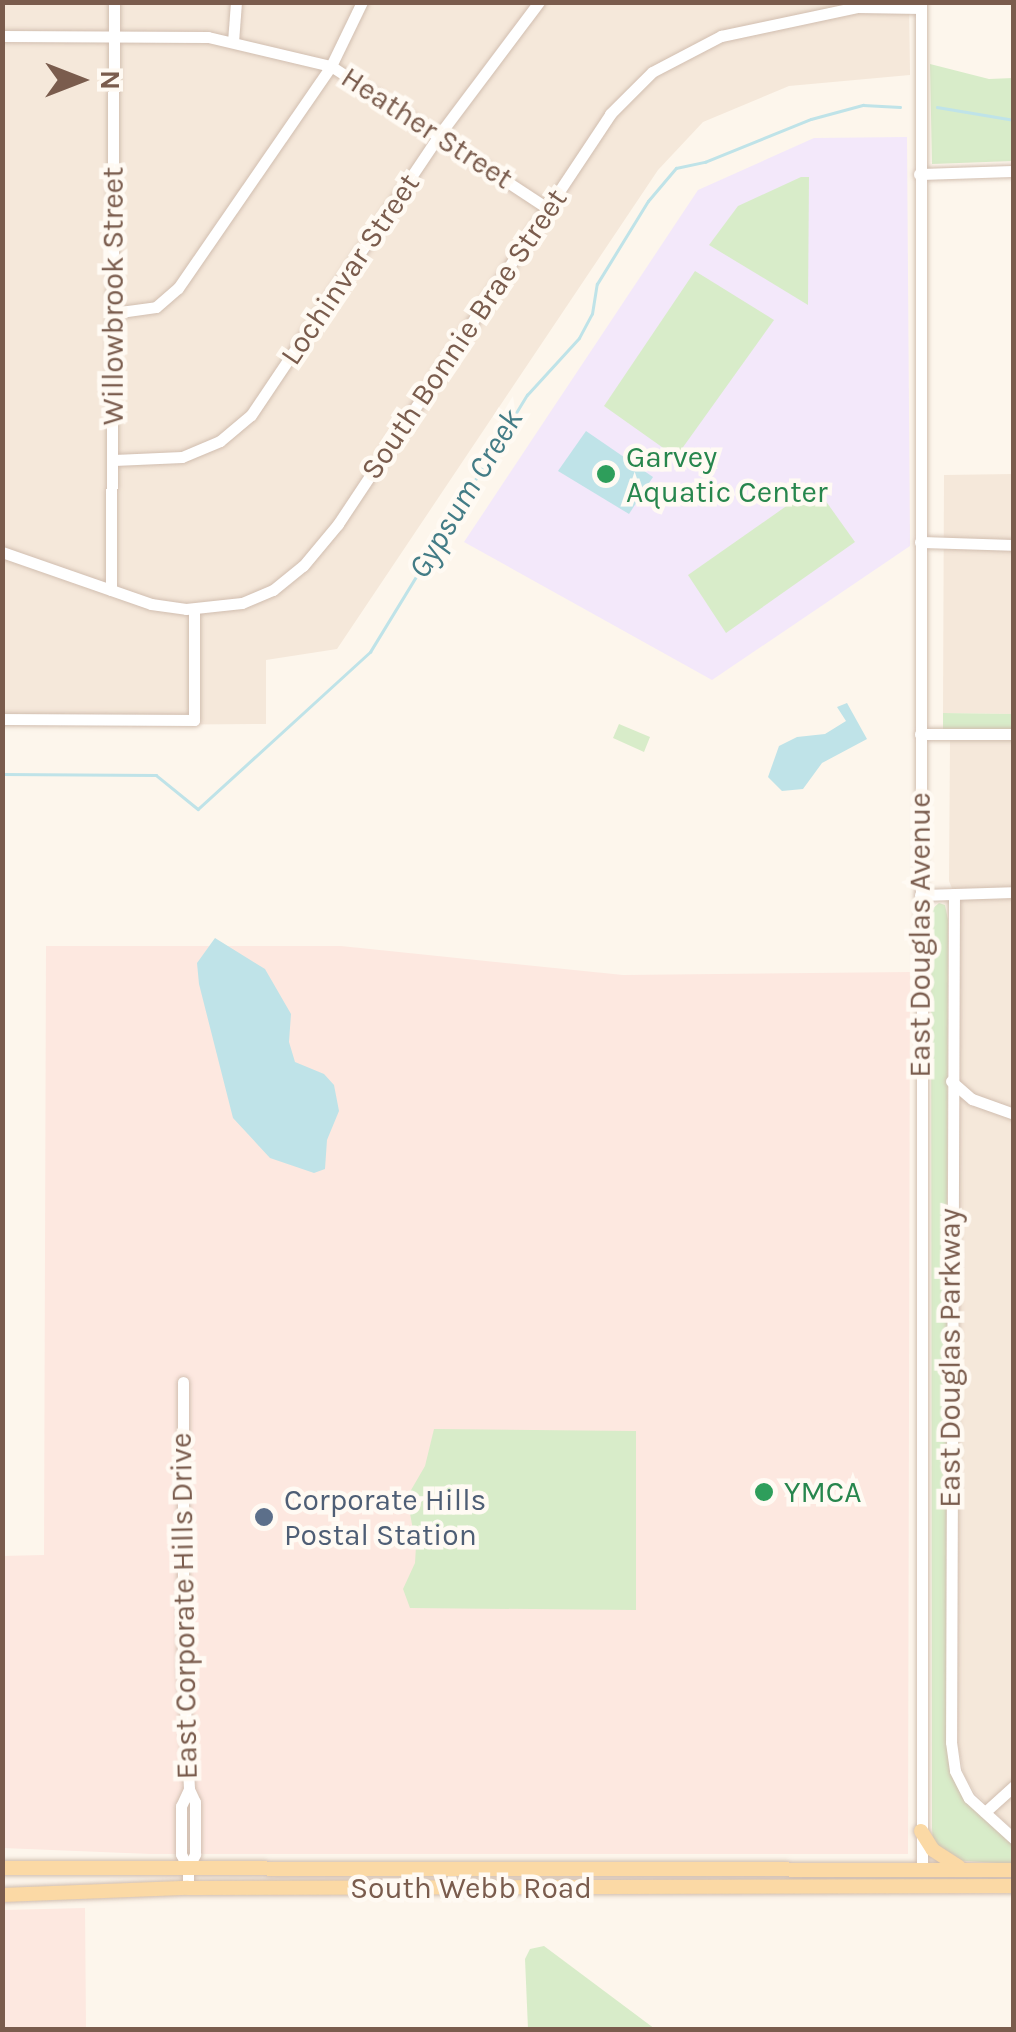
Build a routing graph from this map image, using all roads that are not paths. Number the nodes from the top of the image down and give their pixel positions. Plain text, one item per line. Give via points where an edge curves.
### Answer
1 (114, 2) edge
2 (236, 2) edge
3 (362, 2) edge
4 (539, 2) edge
5 (921, 5) edge
6 (2, 36) edge
7 (114, 37) junction
8 (233, 42) junction
9 (332, 66) junction
10 (439, 134) junction
11 (1014, 171) edge
12 (918, 174) junction
13 (548, 209) junction
14 (112, 313) junction
15 (114, 460) junction
16 (920, 542) junction
17 (1014, 545) edge
18 (2, 552) edge
19 (112, 590) junction
20 (194, 610) junction
21 (2, 719) edge
22 (920, 734) junction
23 (1014, 734) edge
24 (1014, 892) edge
25 (954, 894) junction
26 (920, 895) junction
27 (951, 1082) junction
28 (1014, 1114) edge
29 (182, 1382) dead end
30 (1014, 1786) edge
31 (985, 1812) junction
32 (921, 1832) junction
33 (1014, 1840) edge
34 (2, 1868) edge
35 (188, 1868) junction
36 (922, 1868) junction
37 (578, 1869) junction
38 (964, 1869) junction
39 (1014, 1870) edge
40 (894, 1886) junction
41 (940, 1886) junction
42 (1014, 1886) edge
43 (188, 1888) junction
44 (578, 1888) junction
45 (2, 1895) edge

1 - 7 street, Willowbrook Street
2 - 8 street
3 - 9 street
4 - 10 street, Lochinvar Street
5 - 12 street, East Douglas Avenue
5 - 13 street, South Bonnie Brae Street via 857,7 721,36 652,72 610,114
6 - 7 street, Heather Street
7 - 8 street, Heather Street
7 - 14 street, Willowbrook Street
8 - 9 street, Heather Street
9 - 10 street, Heather Street
9 - 14 street via 178,288 156,307
10 - 13 street, Heather Street
10 - 15 street, Lochinvar Street via 251,415 220,441 182,457
11 - 12 street
12 - 16 street, East Douglas Avenue
13 - 20 street, South Bonnie Brae Street via 338,524 303,566 242,603
14 - 15 street, Willowbrook Street
15 - 19 street, Willowbrook Street
16 - 17 street
16 - 22 street, East Douglas Avenue
18 - 19 street, South Bonnie Brae Street
19 - 20 street, South Bonnie Brae Street
20 - 21 street via 194,720
22 - 23 street
22 - 26 street, East Douglas Avenue
24 - 25 street
25 - 26 street
25 - 27 street, East Douglas Parkway
26 - 32 street, East Douglas Avenue
27 - 28 street via 972,1100
27 - 31 street, East Douglas Parkway via 951,1742 955,1772
29 - 35 street, East Corporate Hills Drive via 189,1788 181,1806 180,1854
30 - 31 street
31 - 33 street, East Douglas Parkway
32 - 36 street, East Douglas Avenue
32 - 38 main road via 942,1858
34 - 35 main road, South Webb Road
35 - 37 main road, South Webb Road
35 - 43 street, East Corporate Hills Drive
36 - 37 main road, South Webb Road
36 - 38 main road, South Webb Road
36 - 40 main road
36 - 41 main road
37 - 44 main road
38 - 39 main road, South Webb Road
40 - 41 main road, South Webb Road
40 - 44 main road, South Webb Road
41 - 42 main road, South Webb Road
43 - 44 main road, South Webb Road
43 - 45 main road, South Webb Road

